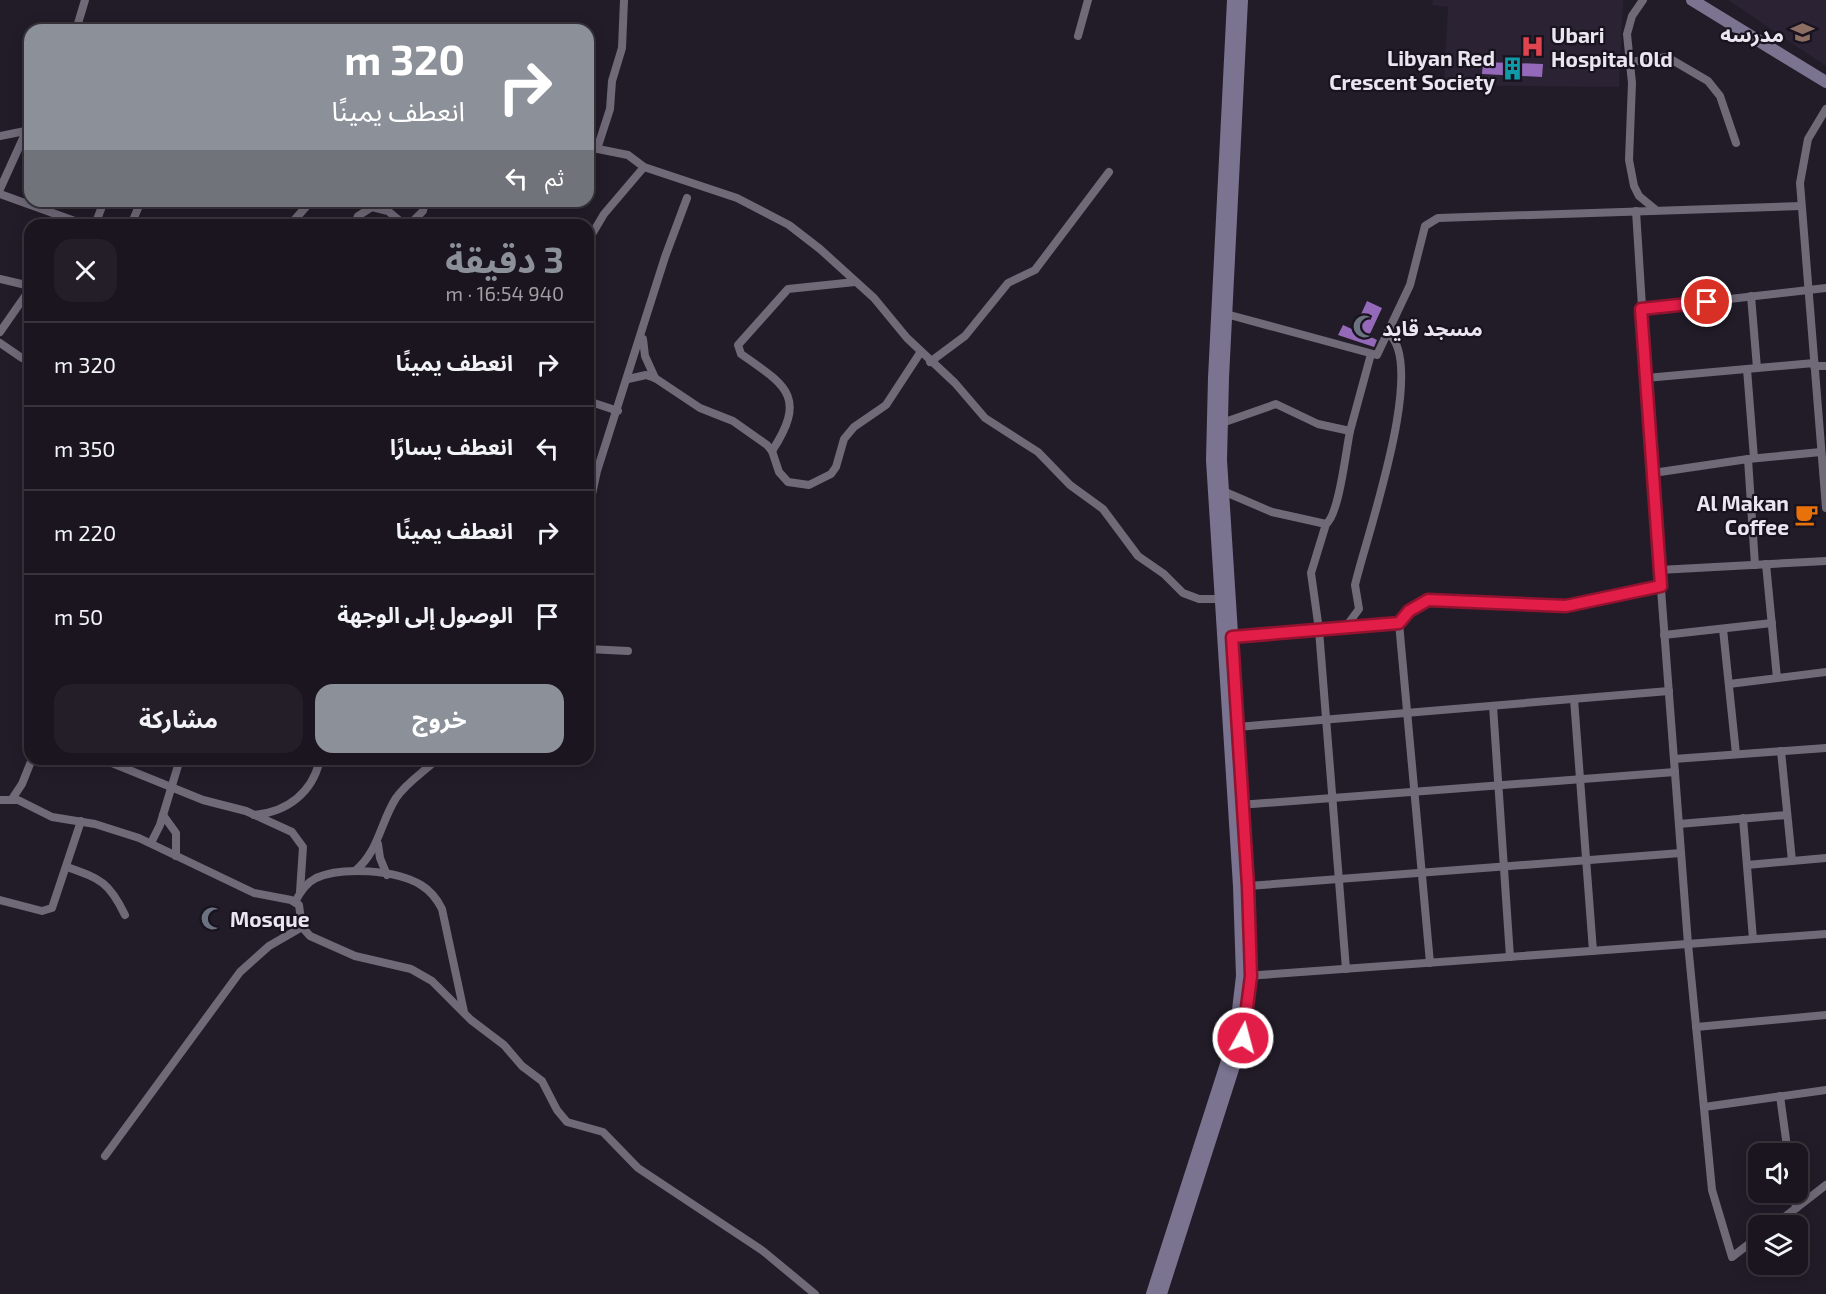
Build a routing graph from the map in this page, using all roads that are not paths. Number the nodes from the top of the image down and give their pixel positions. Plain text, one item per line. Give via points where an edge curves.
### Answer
1 (85, 0) edge
2 (624, 0) edge
3 (1088, 0) edge
4 (1233, 0) edge
5 (1242, 0) edge
6 (1643, 0) edge
7 (1692, 0) edge
8 (78, 24) edge
9 (1078, 36) dead end
10 (1630, 62) junction
11 (1826, 82) edge
12 (1826, 109) edge
13 (24, 129) edge
14 (0, 136) edge
15 (24, 139) edge
16 (1736, 143) dead end
17 (594, 144) edge
18 (594, 148) edge
19 (644, 167) junction
20 (1109, 172) dead end
21 (0, 189) edge
22 (0, 194) edge
23 (687, 198) dead end
24 (24, 203) edge
25 (1802, 206) junction
26 (36, 207) edge
27 (306, 207) edge
28 (372, 207) edge
29 (372, 207) edge
30 (424, 207) edge
31 (1656, 210) junction
32 (1636, 211) junction
33 (69, 219) edge
34 (295, 219) edge
35 (357, 219) edge
36 (398, 219) edge
37 (415, 219) edge
38 (594, 231) edge
39 (0, 279) edge
40 (855, 282) junction
41 (24, 286) edge
42 (1826, 288) edge
43 (1808, 290) junction
44 (24, 297) edge
45 (1751, 297) junction
46 (1641, 309) junction
47 (1226, 314) junction
48 (642, 331) junction
49 (0, 332) edge
50 (1388, 333) junction
51 (0, 343) edge
52 (920, 353) junction
53 (1371, 354) junction
54 (22, 358) dead end
55 (930, 362) junction
56 (1814, 365) junction
57 (1826, 366) edge
58 (1757, 368) junction
59 (1747, 369) junction
60 (655, 378) junction
61 (1646, 378) junction
62 (628, 379) junction
63 (594, 403) edge
64 (618, 411) junction
65 (1822, 419) edge
66 (1222, 423) junction
67 (1350, 431) junction
68 (772, 451) junction
69 (1821, 452) junction
70 (1751, 459) junction
71 (1653, 473) junction
72 (594, 485) edge
73 (1223, 491) junction
74 (1826, 508) edge
75 (1326, 524) junction
76 (1826, 561) edge
77 (1766, 564) junction
78 (1755, 565) junction
79 (1659, 570) junction
80 (1661, 586) junction
81 (1220, 599) junction
82 (1399, 623) junction
83 (1772, 623) junction
84 (1345, 628) junction
85 (1318, 630) junction
86 (1724, 630) junction
87 (1664, 635) junction
88 (1232, 637) junction
89 (594, 649) edge
90 (628, 651) dead end
91 (1826, 672) edge
92 (1777, 678) junction
93 (1729, 684) junction
94 (1669, 692) junction
95 (1574, 699) junction
96 (1493, 706) junction
97 (1407, 713) junction
98 (1326, 719) junction
99 (1237, 726) junction
100 (1826, 748) edge
101 (1781, 751) junction
102 (1736, 754) junction
103 (1674, 759) junction
104 (30, 765) edge
105 (117, 765) edge
106 (178, 765) edge
107 (319, 765) edge
108 (430, 765) edge
109 (1675, 772) junction
110 (1580, 779) junction
111 (170, 786) junction
112 (1498, 786) junction
113 (1415, 792) junction
114 (1332, 798) junction
115 (12, 799) junction
116 (0, 800) edge
117 (1237, 805) junction
118 (1787, 814) junction
119 (163, 815) junction
120 (254, 815) junction
121 (1743, 818) junction
122 (81, 821) junction
123 (1679, 824) junction
124 (378, 840) junction
125 (151, 843) junction
126 (1681, 853) junction
127 (176, 855) junction
128 (1826, 858) edge
129 (1587, 861) junction
130 (1792, 861) junction
131 (1747, 865) junction
132 (67, 867) junction
133 (1504, 867) junction
134 (355, 871) junction
135 (1422, 873) junction
136 (387, 875) junction
137 (1339, 879) junction
138 (1248, 886) junction
139 (300, 892) junction
140 (0, 900) edge
141 (296, 902) junction
142 (125, 915) dead end
143 (302, 927) junction
144 (1826, 933) edge
145 (1753, 939) junction
146 (1688, 944) junction
147 (1593, 951) junction
148 (1510, 957) junction
149 (1430, 963) junction
150 (1346, 969) junction
151 (1247, 976) junction
152 (464, 1012) junction
153 (1826, 1015) edge
154 (1696, 1028) junction
155 (1826, 1090) edge
156 (1780, 1096) junction
157 (1704, 1107) junction
158 (1786, 1143) edge
159 (105, 1156) dead end
160 (1826, 1185) edge
161 (1795, 1203) edge
162 (1796, 1208) junction
163 (1787, 1215) edge
164 (1748, 1245) edge
165 (815, 1294) edge
166 (1152, 1294) edge
167 (1161, 1294) edge

1 - 8 street
2 - 17 street via 622,48 612,81 610,110
3 - 9 street
4 - 81 street via 1212,460
5 - 47 street
6 - 10 street via 1629,25
7 - 11 street
10 - 16 street via 1667,57 1708,81 1720,96
10 - 31 street via 1631,176 1639,196
12 - 25 street via 1808,139 1800,183
13 - 14 street
15 - 21 street
18 - 19 street via 628,155
19 - 38 street
19 - 40 street via 737,198 772,215 805,237
20 - 55 street via 1035,270 1008,283 965,336
22 - 24 street
23 - 48 street
25 - 31 street
25 - 43 street
26 - 33 street
27 - 34 street
28 - 35 street
29 - 36 street via 388,211
30 - 37 street
31 - 32 street
32 - 46 street
32 - 50 street via 1438,218 1425,226 1410,285
39 - 41 street
40 - 52 street via 874,298
40 - 68 street via 788,289 738,345 741,354 779,381 788,394 787,417
42 - 43 street
43 - 45 street
43 - 56 street
44 - 49 street
45 - 46 street
45 - 58 street
46 - 61 street
47 - 53 street
47 - 66 street
48 - 60 street via 645,356
48 - 62 street
50 - 53 street via 1377,355
50 - 84 street via 1401,355 1402,394 1396,433 1355,585 1359,609
51 - 54 street
52 - 55 street
52 - 68 street via 886,405 854,427 844,439 836,467 825,480 809,485 788,482 779,472
53 - 67 street
55 - 81 street via 986,418 1038,452 1070,485 1103,509 1131,550 1177,588 1199,599
56 - 57 street
56 - 58 street
56 - 65 street
58 - 59 street
59 - 61 street
59 - 70 street
60 - 62 street via 646,375
60 - 68 street via 700,408 733,421
61 - 71 street
62 - 64 street
63 - 64 street
64 - 72 street
65 - 69 street
66 - 67 street via 1275,404 1318,424
66 - 73 street
67 - 75 street via 1338,493
69 - 70 street
69 - 74 street
70 - 71 street
70 - 78 street
71 - 79 street
73 - 75 street via 1272,512
73 - 88 street
75 - 85 street via 1311,573
76 - 77 street
77 - 78 street
77 - 83 street
78 - 79 street
79 - 80 street
80 - 82 street via 1566,606 1428,600 1409,611
80 - 87 street
81 - 117 street
82 - 84 street
82 - 97 street
83 - 86 street
83 - 92 street
84 - 85 street
85 - 88 street
85 - 98 street
86 - 87 street
86 - 93 street
87 - 94 street
88 - 99 street
89 - 90 street
91 - 92 street
92 - 93 street
93 - 102 street
94 - 95 street
94 - 103 street
95 - 96 street
95 - 110 street
96 - 97 street
96 - 112 street
97 - 98 street
97 - 113 street
98 - 99 street
98 - 114 street
99 - 117 street
100 - 101 street
101 - 102 street
101 - 118 street
102 - 103 street
103 - 109 street
104 - 115 street
105 - 111 street
106 - 111 street
107 - 120 street via 302,795 282,808
108 - 124 street via 402,790
109 - 110 street
109 - 123 street
110 - 112 street
110 - 129 street
111 - 119 street
111 - 120 street
112 - 113 street
112 - 133 street
113 - 114 street
113 - 135 street
114 - 117 street
114 - 137 street
115 - 116 street
115 - 122 street via 52,817
117 - 138 street
117 - 151 street
118 - 121 street
118 - 130 street
119 - 125 street
119 - 127 street via 176,833
120 - 139 street via 292,832 301,841 304,858
121 - 123 street
121 - 131 street
122 - 125 street
122 - 132 street
123 - 126 street
124 - 134 street
124 - 136 street
125 - 127 street
126 - 129 street
126 - 146 street
127 - 141 street via 254,893
128 - 130 street
129 - 133 street
129 - 147 street
130 - 131 street
131 - 145 street
132 - 140 street via 55,904 47,910
132 - 142 street via 104,882 114,892
133 - 135 street
133 - 148 street
134 - 136 street
134 - 139 street via 316,878
135 - 137 street
135 - 149 street
136 - 152 street via 420,884 437,899 446,920
137 - 138 street
137 - 150 street
138 - 151 street
139 - 141 street
141 - 143 street
143 - 152 street via 310,936 331,942 355,956 422,974
143 - 159 street via 268,946 240,972
144 - 145 street
145 - 146 street
146 - 147 street
146 - 154 street
147 - 148 street
148 - 149 street
149 - 150 street
150 - 151 street
151 - 166 street via 1235,1036
151 - 167 street via 1243,1038
152 - 165 street via 542,1081 567,1122 603,1132 638,1168 776,1261
153 - 154 street
154 - 157 street
155 - 156 street
156 - 157 street
156 - 158 street
157 - 164 street via 1712,1190 1732,1257
160 - 162 street
161 - 162 street
162 - 163 street

